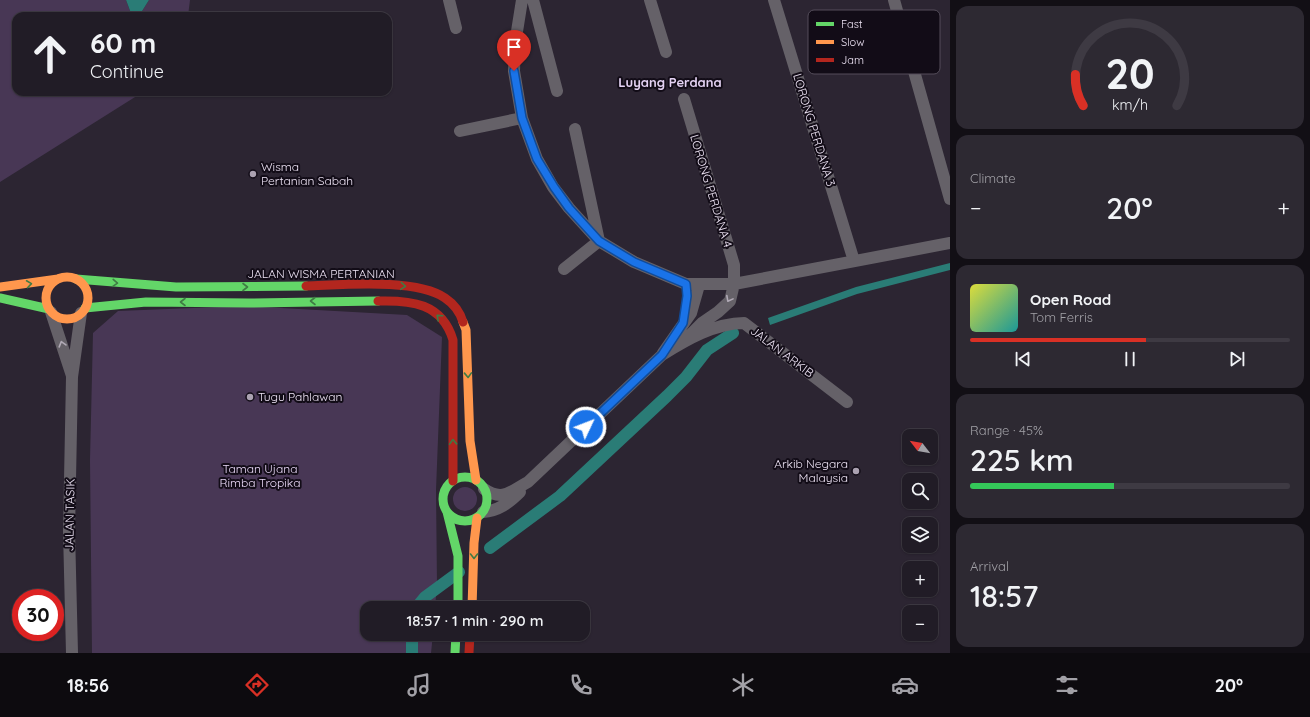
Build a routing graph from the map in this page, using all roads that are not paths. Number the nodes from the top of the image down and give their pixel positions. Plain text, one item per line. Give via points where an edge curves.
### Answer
1 (449, 0) edge
2 (522, 0) edge
3 (533, 0) edge
4 (650, 0) edge
5 (774, 0) edge
6 (894, 0) edge
7 (897, 10) edge
8 (456, 28) dead end
9 (666, 52) dead end
10 (915, 74) edge
11 (557, 91) dead end
12 (684, 99) dead end
13 (522, 118) junction
14 (575, 129) dead end
15 (460, 131) dead end
16 (950, 199) edge
17 (599, 241) junction
18 (950, 243) edge
19 (854, 260) junction
20 (564, 269) dead end
21 (58, 279) junction
22 (76, 279) junction
23 (686, 284) junction
24 (734, 284) junction
25 (699, 285) junction
26 (0, 287) edge
27 (0, 298) edge
28 (50, 310) junction
29 (83, 310) junction
30 (683, 323) junction
31 (685, 341) junction
32 (662, 355) junction
33 (72, 377) junction
34 (847, 402) dead end
35 (453, 481) junction
36 (528, 482) junction
37 (480, 484) junction
38 (447, 512) junction
39 (480, 515) junction
40 (458, 601) edge
41 (472, 601) edge
42 (456, 641) edge
43 (470, 641) edge
44 (72, 653) edge
45 (455, 653) edge
46 (469, 653) edge

1 - 8 street
2 - 13 street via 515,44 514,71
3 - 11 street
4 - 9 street
5 - 19 street, LORONG PERDANA 3
6 - 7 street
10 - 16 street
12 - 24 street, LORONG PERDANA 4 via 734,265
13 - 15 street
13 - 17 street via 537,159 554,187
14 - 17 street
17 - 20 street
17 - 23 street via 634,262
18 - 19 street
19 - 24 street
21 - 22 street
26 -> 21 street
21 - 28 street via 48,290 46,298
22 - 29 street via 86,290 88,299
22 -> 37 street, JALAN WISMA PERTANIAN via 176,287 384,285 416,287 441,295 459,309 464,318 471,453
23 - 25 street
23 - 30 street
24 - 25 street
24 -> 31 street, LORONG PERDANA 4 via 730,301 702,323
25 - 30 street via 691,313
27 - 28 street
28 - 29 street via 56,316 66,319 77,316
33 -> 28 street, JALAN TASIK
29 - 33 street, JALAN TASIK
35 -> 29 street via 453,340 448,325 428,308 403,301 136,301 109,303
30 - 32 street
31 - 32 street, JALAN ARKIB
31 - 34 street, JALAN ARKIB via 713,329 744,323
32 - 36 street, JALAN ARKIB
33 - 44 street, JALAN TASIK via 69,531
35 - 37 street via 464,477
35 - 38 street via 447,486 443,499
36 - 37 street, JALAN ARKIB via 502,496 491,493
36 - 39 street, JALAN ARKIB via 523,490 502,507
37 - 39 street via 487,501
38 - 39 street via 458,521 471,520
38 - 40 street via 458,556
39 -> 41 street via 474,543
42 - 45 street
43 - 46 street

